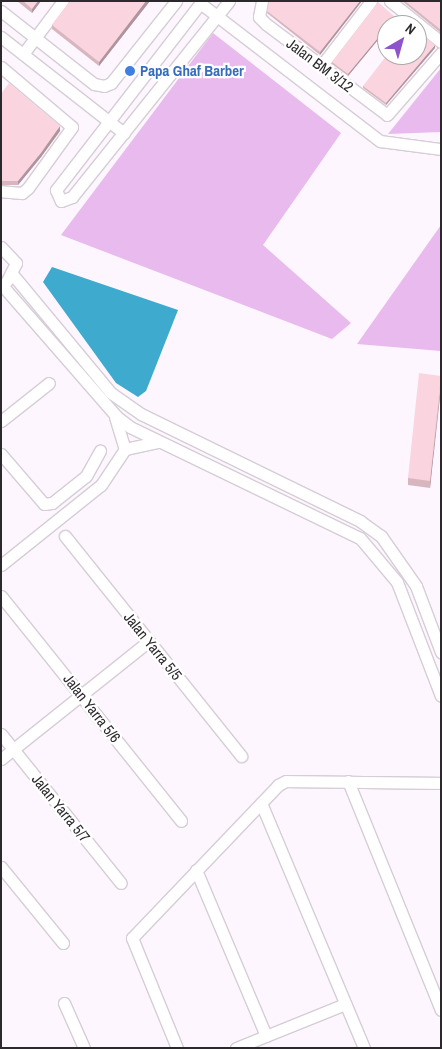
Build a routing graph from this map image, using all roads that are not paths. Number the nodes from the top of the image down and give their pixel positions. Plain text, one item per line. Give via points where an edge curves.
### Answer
1 (63, 1) edge
2 (176, 1) edge
3 (229, 1) edge
4 (371, 1) edge
5 (390, 1) edge
6 (201, 2) edge
7 (260, 6) edge
8 (1, 11) edge
9 (217, 16) junction
10 (1, 37) edge
11 (35, 38) junction
12 (441, 42) edge
13 (441, 53) edge
14 (23, 54) junction
15 (321, 66) junction
16 (5, 70) edge
17 (1, 83) edge
18 (108, 121) junction
19 (124, 133) junction
20 (441, 149) edge
21 (1, 191) edge
22 (1, 247) edge
23 (13, 275) junction
24 (1, 284) edge
25 (48, 383) dead end
26 (113, 413) junction
27 (1, 421) edge
28 (162, 442) junction
29 (125, 448) junction
30 (100, 451) dead end
31 (1, 454) edge
32 (65, 536) dead end
33 (1, 565) edge
34 (1, 596) edge
35 (148, 641) junction
36 (441, 652) edge
37 (83, 695) junction
38 (441, 696) edge
39 (1, 734) edge
40 (14, 749) junction
41 (242, 756) dead end
42 (1, 759) edge
43 (348, 782) junction
44 (441, 783) edge
45 (261, 803) junction
46 (181, 821) dead end
47 (1, 867) edge
48 (196, 870) junction
49 (121, 883) dead end
50 (63, 943) dead end
51 (64, 1003) dead end
52 (345, 1004) junction
53 (441, 1010) edge
54 (266, 1036) junction
55 (84, 1048) edge
56 (177, 1048) edge
57 (236, 1048) edge
58 (364, 1048) edge

1 - 11 street
2 - 11 street via 111,83 104,86 94,84
3 - 9 street
4 - 15 street
5 - 12 street
6 - 9 street
6 - 18 street
7 - 15 street, Jalan BM 3/12 via 266,24
8 - 11 street
9 - 19 street
9 - 20 street via 380,141
10 - 14 street
11 - 14 street
13 - 15 street, Jalan BM 3/12 via 388,115
14 - 18 street
16 - 17 street
16 - 21 street via 72,127 22,193
18 - 19 street
18 - 19 street via 56,190 61,201 72,197
22 - 23 street via 14,257
23 - 24 street
23 - 36 street via 111,393 141,414 360,521 380,536 416,586
24 - 26 street
25 - 27 street
26 - 28 street
26 - 29 street
28 - 29 street via 141,442
28 - 38 street via 360,538 396,582
29 - 33 street via 101,485
30 - 31 street via 86,476 52,503 44,504
32 - 35 street, Jalan Yarra 5/5
34 - 37 street, Jalan Yarra 5/6
35 - 37 street
35 - 41 street, Jalan Yarra 5/5
37 - 40 street
37 - 46 street, Jalan Yarra 5/6
39 - 40 street, Jalan Yarra 5/7
40 - 42 street
40 - 49 street, Jalan Yarra 5/7
43 - 44 street
43 - 45 street via 286,781
43 - 53 street
45 - 48 street
45 - 52 street
47 - 50 street
48 - 54 street
48 - 56 street via 132,938
51 - 55 street
52 - 54 street
52 - 58 street
54 - 57 street

